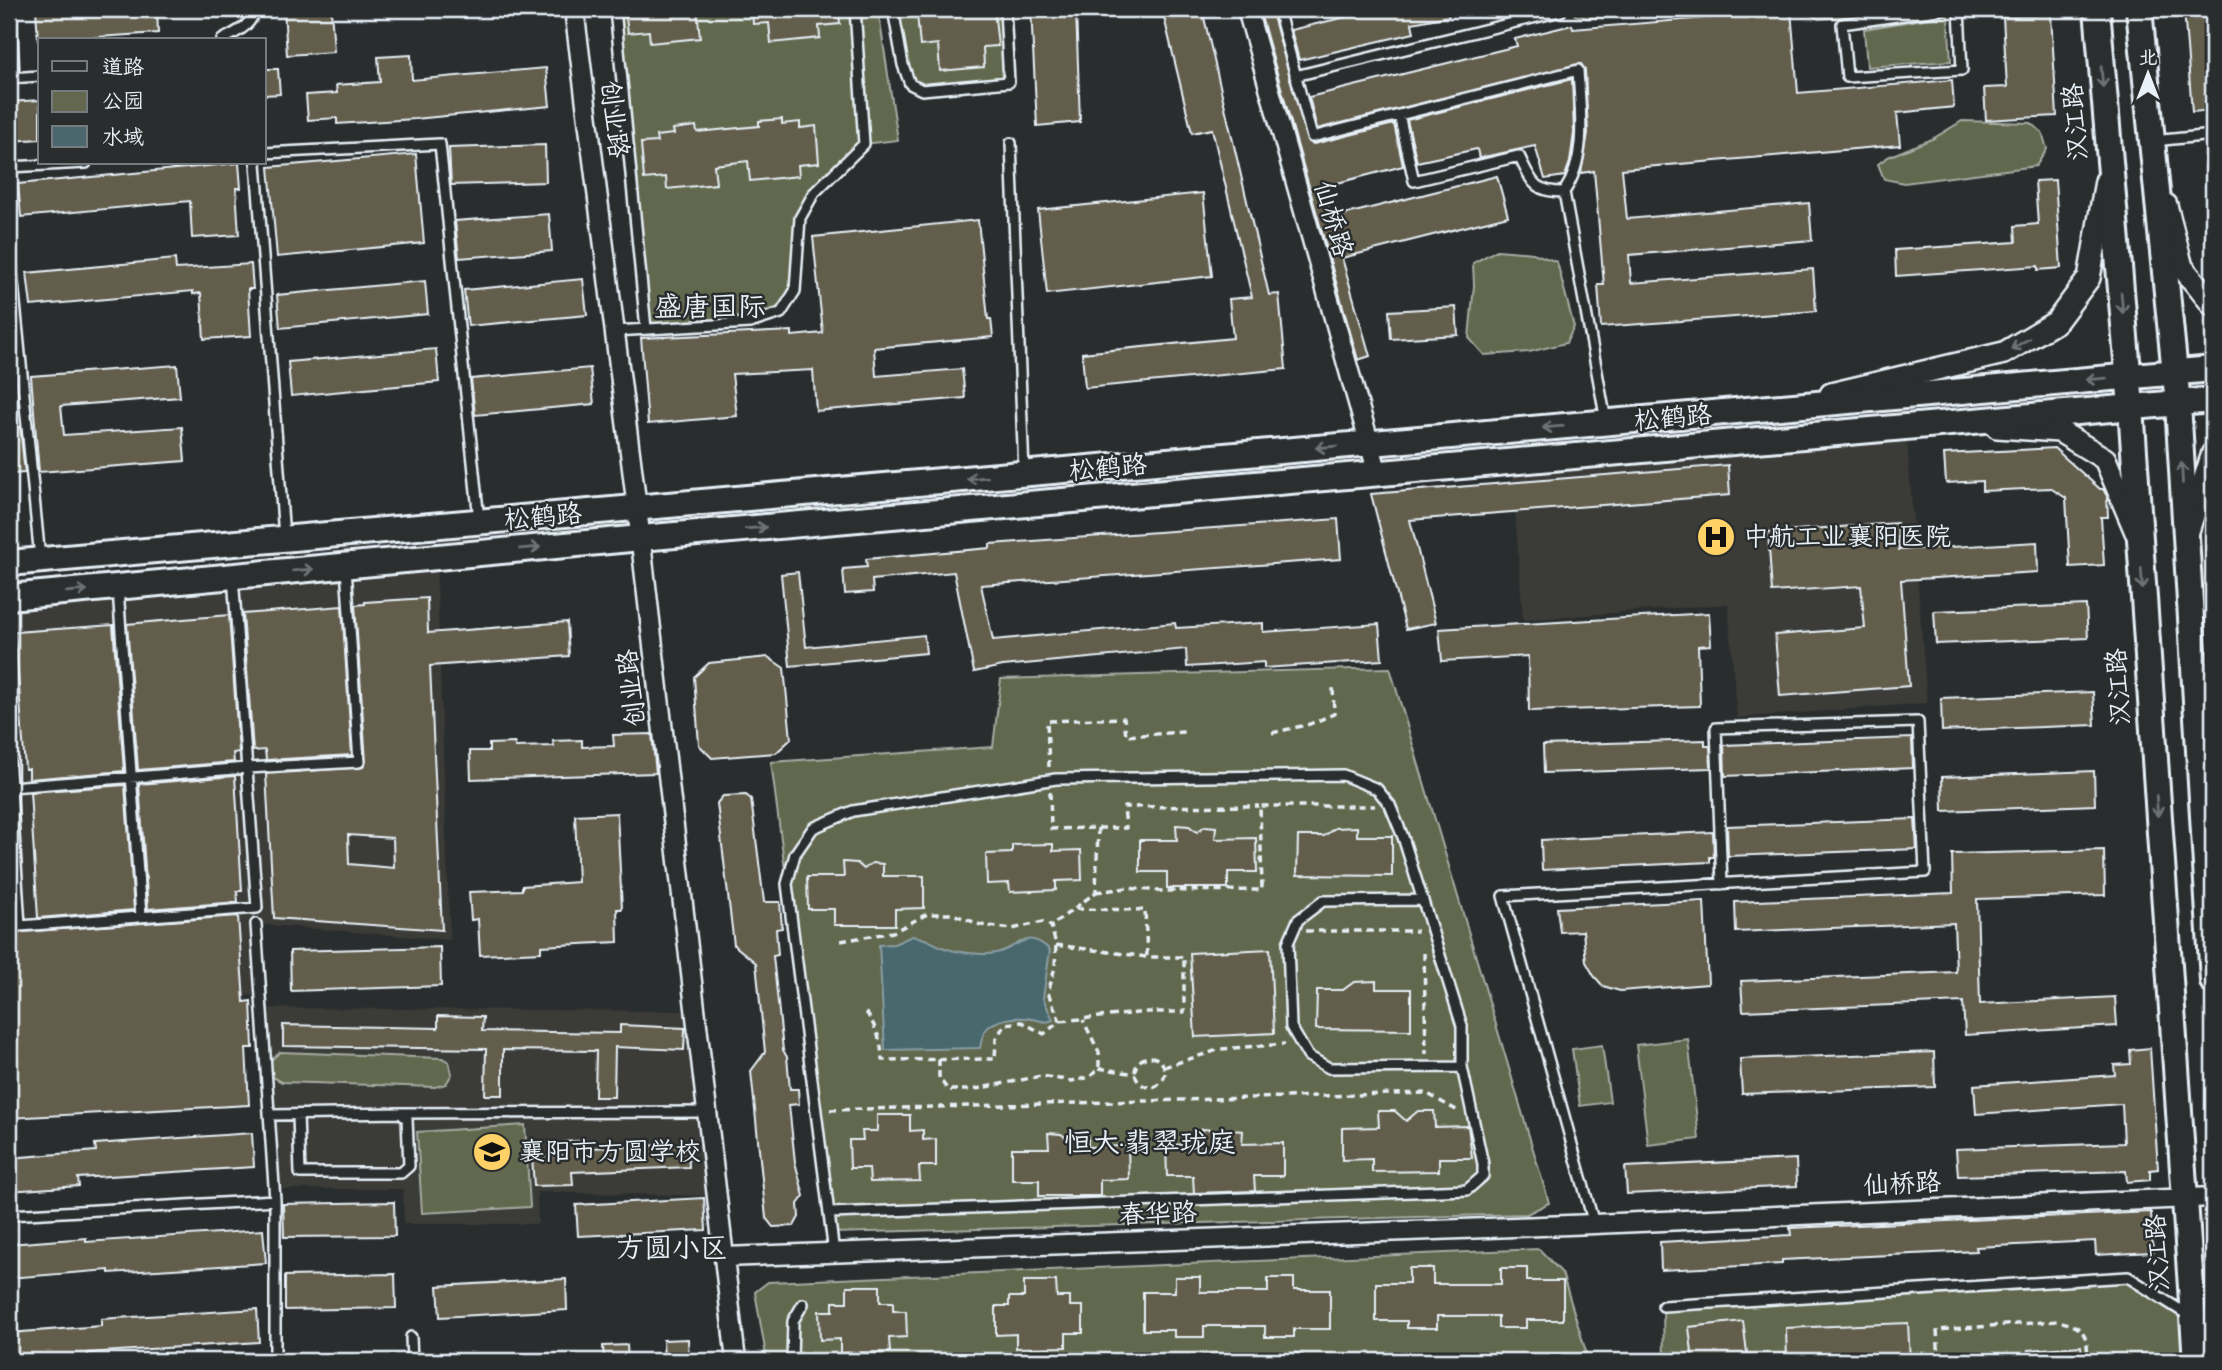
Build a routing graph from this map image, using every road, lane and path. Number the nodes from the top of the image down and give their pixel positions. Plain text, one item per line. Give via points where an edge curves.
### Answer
1 (11, 9) edge
2 (255, 9) edge
3 (574, 9) edge
4 (615, 9) edge
5 (855, 9) edge
6 (893, 9) edge
7 (1005, 9) edge
8 (1247, 9) edge
9 (1278, 9) edge
10 (1944, 9) edge
11 (1959, 9) edge
12 (2097, 9) edge
13 (2139, 9) edge
14 (1561, 11) dead end
15 (225, 38) edge
16 (38, 76) edge
17 (1295, 76) junction
18 (12, 78) edge
19 (1399, 115) junction
20 (2213, 135) edge
21 (1011, 143) dead end
22 (2152, 146) junction
23 (266, 153) edge
24 (2110, 162) junction
25 (67, 164) edge
26 (256, 164) edge
27 (9, 167) edge
28 (1564, 192) junction
29 (9, 242) edge
30 (2213, 305) edge
31 (646, 329) junction
32 (615, 331) junction
33 (2213, 369) edge
34 (2174, 373) junction
35 (2129, 376) junction
36 (2213, 400) edge
37 (2178, 404) junction
38 (2131, 407) junction
39 (1774, 408) junction
40 (1606, 422) junction
41 (1942, 424) junction
42 (1369, 443) junction
43 (2213, 453) edge
44 (1024, 474) junction
45 (1378, 474) junction
46 (638, 508) junction
47 (479, 522) junction
48 (2186, 536) junction
49 (641, 538) junction
50 (284, 539) junction
51 (2140, 540) junction
52 (40, 561) junction
53 (9, 563) edge
54 (346, 566) junction
55 (233, 576) junction
56 (118, 587) junction
57 (9, 597) edge
58 (1334, 687) dead end
59 (1184, 732) dead end
60 (1272, 733) dead end
61 (9, 755) edge
62 (247, 768) junction
63 (131, 778) junction
64 (1050, 780) junction
65 (11, 786) junction
66 (1260, 806) junction
67 (1390, 806) junction
68 (1098, 828) junction
69 (1722, 884) junction
70 (1096, 892) junction
71 (1423, 900) junction
72 (1074, 909) junction
73 (141, 916) junction
74 (256, 924) dead end
75 (1051, 926) junction
76 (1293, 931) junction
77 (1424, 931) dead end
78 (841, 941) dead end
79 (1056, 945) junction
80 (1424, 952) dead end
81 (1147, 957) junction
82 (2213, 972) edge
83 (2213, 981) edge
84 (863, 1009) dead end
85 (1082, 1019) junction
86 (1060, 1021) junction
87 (1300, 1043) junction
88 (939, 1059) junction
89 (1164, 1067) junction
90 (1099, 1068) junction
91 (1427, 1068) junction
92 (1462, 1068) junction
93 (1136, 1074) junction
94 (817, 1110) junction
95 (707, 1112) junction
96 (401, 1113) junction
97 (270, 1115) junction
98 (298, 1115) junction
99 (1473, 1119) junction
100 (2213, 1196) edge
101 (2183, 1198) junction
102 (275, 1200) junction
103 (830, 1213) junction
104 (9, 1215) edge
105 (1594, 1224) junction
106 (834, 1253) junction
107 (724, 1257) junction
108 (803, 1304) dead end
109 (1663, 1306) dead end
110 (2193, 1318) junction
111 (411, 1337) dead end
112 (275, 1361) edge
113 (412, 1361) edge
114 (736, 1361) edge
115 (793, 1361) edge
116 (1204, 1361) edge
117 (1301, 1361) edge
118 (1939, 1361) edge
119 (2088, 1361) edge
120 (2196, 1361) edge

1 - 18 lane
2 - 15 lane via 248,25
3 - 32 street, 创业路
4 - 31 lane
5 - 31 lane via 864,144 814,193 800,218 795,291 781,313 750,323
6 - 7 lane via 903,65 910,84 922,90 1009,82
8 - 42 street, 仙桥路
9 - 17 lane
10 - 11 lane via 1842,24 1847,77 1962,70
12 -> 24 main road, 汉江路
13 - 22 main road
14 - 17 lane
16 - 18 lane
17 - 19 lane via 1312,138
19 - 28 lane via 1414,181 1519,156 1532,182 1546,192
19 - 28 lane via 1578,70 1582,134 1573,178
20 - 22 lane
21 - 44 lane
22 - 30 street via 2182,267
22 - 34 main road
23 - 47 lane via 440,144
24 -> 35 main road, 汉江路
24 -> 39 street via 2089,278 2056,322 2004,353
25 - 27 lane
26 - 50 lane
28 - 40 lane
29 - 52 lane
31 - 32 lane
32 - 46 street, 创业路
33 - 34 main road, 松鹤路
34 - 35 main road, 松鹤路
34 - 37 main road
35 - 38 main road, 汉江路
35 -> 39 main road, 松鹤路
36 - 37 main road, 松鹤路
37 - 38 main road, 松鹤路
48 -> 37 main road
38 - 41 main road, 松鹤路
38 - 51 main road, 汉江路
39 - 40 main road, 松鹤路
40 -> 42 main road, 松鹤路
41 - 45 main road, 松鹤路
41 - 51 street via 2059,431 2105,458
42 -> 44 main road, 松鹤路
42 - 45 street, 仙桥路
43 - 48 street
44 -> 46 main road, 松鹤路
49 -> 45 main road, 松鹤路
46 - 47 main road, 松鹤路
46 - 49 street, 创业路
47 - 50 main road, 松鹤路
48 - 82 main road
54 -> 49 main road, 松鹤路
49 - 95 street, 创业路
50 - 52 main road, 松鹤路
51 -> 101 main road, 汉江路
52 - 53 main road, 松鹤路
55 -> 54 main road, 松鹤路
54 - 62 lane via 359,762
55 - 56 main road, 松鹤路
55 - 62 lane
57 -> 56 main road, 松鹤路
56 - 63 lane
58 - 60 path via 1334,714
59 - 64 path via 1126,736 1124,718 1046,721
61 - 65 lane
62 - 63 lane
62 - 73 lane via 257,908
63 - 65 lane
63 - 73 lane
64 - 67 lane via 1343,775 1377,789
64 - 68 path via 1051,830
64 - 94 lane via 853,811 813,828 795,853 787,884
65 - 73 lane via 20,926
66 - 67 path
66 - 68 path via 1124,807 1126,828
66 - 70 path via 1262,890 1127,888
67 - 71 lane
68 - 70 path
69 - 69 lane via 1925,872 1918,722 1716,728
69 - 105 lane via 1503,896
70 - 72 path
71 - 76 lane via 1324,901 1298,920
71 - 92 lane via 1462,1026
72 - 75 path
72 - 81 path via 1145,910
74 - 97 lane
75 - 78 path via 1042,922 1012,929 981,925 953,914 927,914 893,932
75 - 79 path
76 - 77 path
76 - 87 lane via 1288,943 1291,1027
79 - 81 path
79 - 86 path via 1048,993
80 - 91 path
81 - 85 path via 1184,957 1184,1012
82 - 83 main road
84 - 88 path via 882,1045 882,1060
85 - 86 path
85 - 90 path via 1099,1052
86 - 88 path via 1044,1034 1022,1022 1005,1024 996,1039 995,1059
87 - 89 path via 1222,1049
87 - 91 lane via 1308,1056 1329,1068
88 - 90 path via 939,1079 948,1090 1041,1076 1072,1081 1090,1077
89 - 93 path via 1153,1058 1144,1059
89 - 93 path via 1162,1081 1154,1086 1140,1083
90 - 93 path
91 - 92 lane
92 - 99 lane
94 - 99 path via 1426,1093
94 - 103 lane
95 - 96 lane
95 - 107 street, 创业路
96 - 98 lane
96 - 98 lane via 407,1119 409,1166 401,1173 300,1173
97 - 98 lane
97 - 102 lane
99 - 103 lane via 1483,1177 1467,1190
100 - 101 street, 仙桥路
101 - 105 street, 仙桥路
101 - 110 main road, 汉江路
102 - 104 lane
102 - 112 lane
103 - 106 lane
105 - 106 street, 春华路
106 - 107 street, 春华路
107 - 114 street, 创业路
108 - 115 lane via 793,1321
109 - 110 lane via 2128,1277
110 - 120 main road, 汉江路
111 - 113 lane
116 - 117 lane
118 - 119 path via 1937,1330 2058,1321 2074,1325 2087,1338

